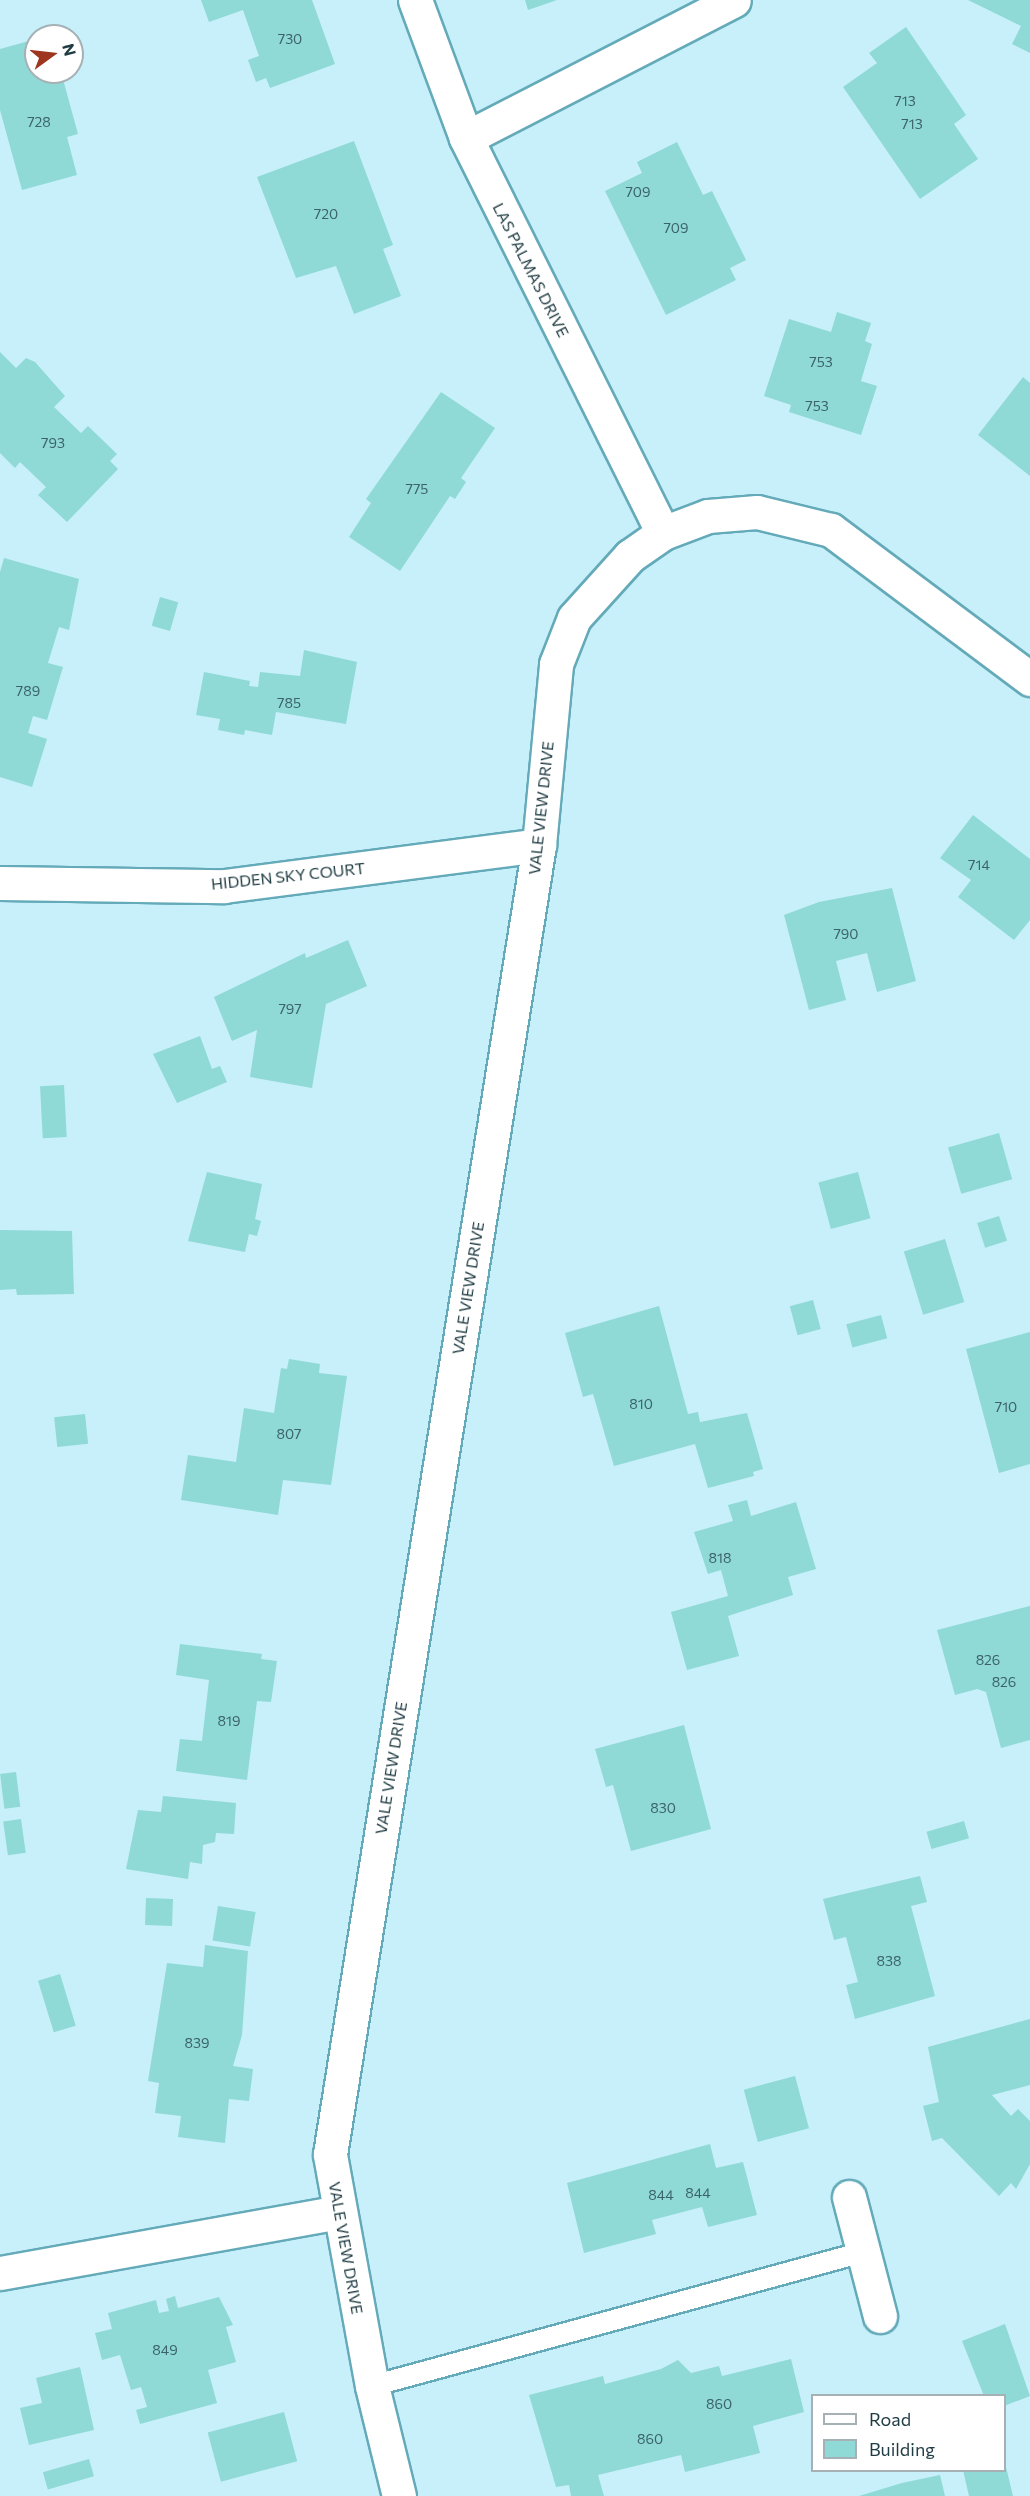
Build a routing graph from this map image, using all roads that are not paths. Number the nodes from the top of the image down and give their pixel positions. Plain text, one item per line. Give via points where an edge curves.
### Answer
1 (415, 0) edge
2 (734, 0) edge
3 (465, 138) junction
4 (663, 533) junction
5 (1030, 679) edge
6 (538, 845) junction
7 (0, 883) edge
8 (849, 2198) dead end
9 (339, 2212) junction
10 (863, 2252) junction
11 (0, 2273) edge
12 (880, 2316) dead end
13 (372, 2386) junction
14 (399, 2496) edge

1 - 3 street, LAS PALMAS DRIVE
2 - 3 street
3 - 4 street, LAS PALMAS DRIVE
4 - 5 street, VALE VIEW DRIVE via 708,516 757,512 831,530
4 - 6 street, VALE VIEW DRIVE via 630,556 574,618 556,664
6 - 7 street, HIDDEN SKY COURT via 224,886
6 - 9 street, VALE VIEW DRIVE via 347,2027 330,2154
8 - 10 street
9 - 11 street
9 - 13 street, VALE VIEW DRIVE
10 - 12 street
10 - 13 lane
13 - 14 street, VALE VIEW DRIVE

